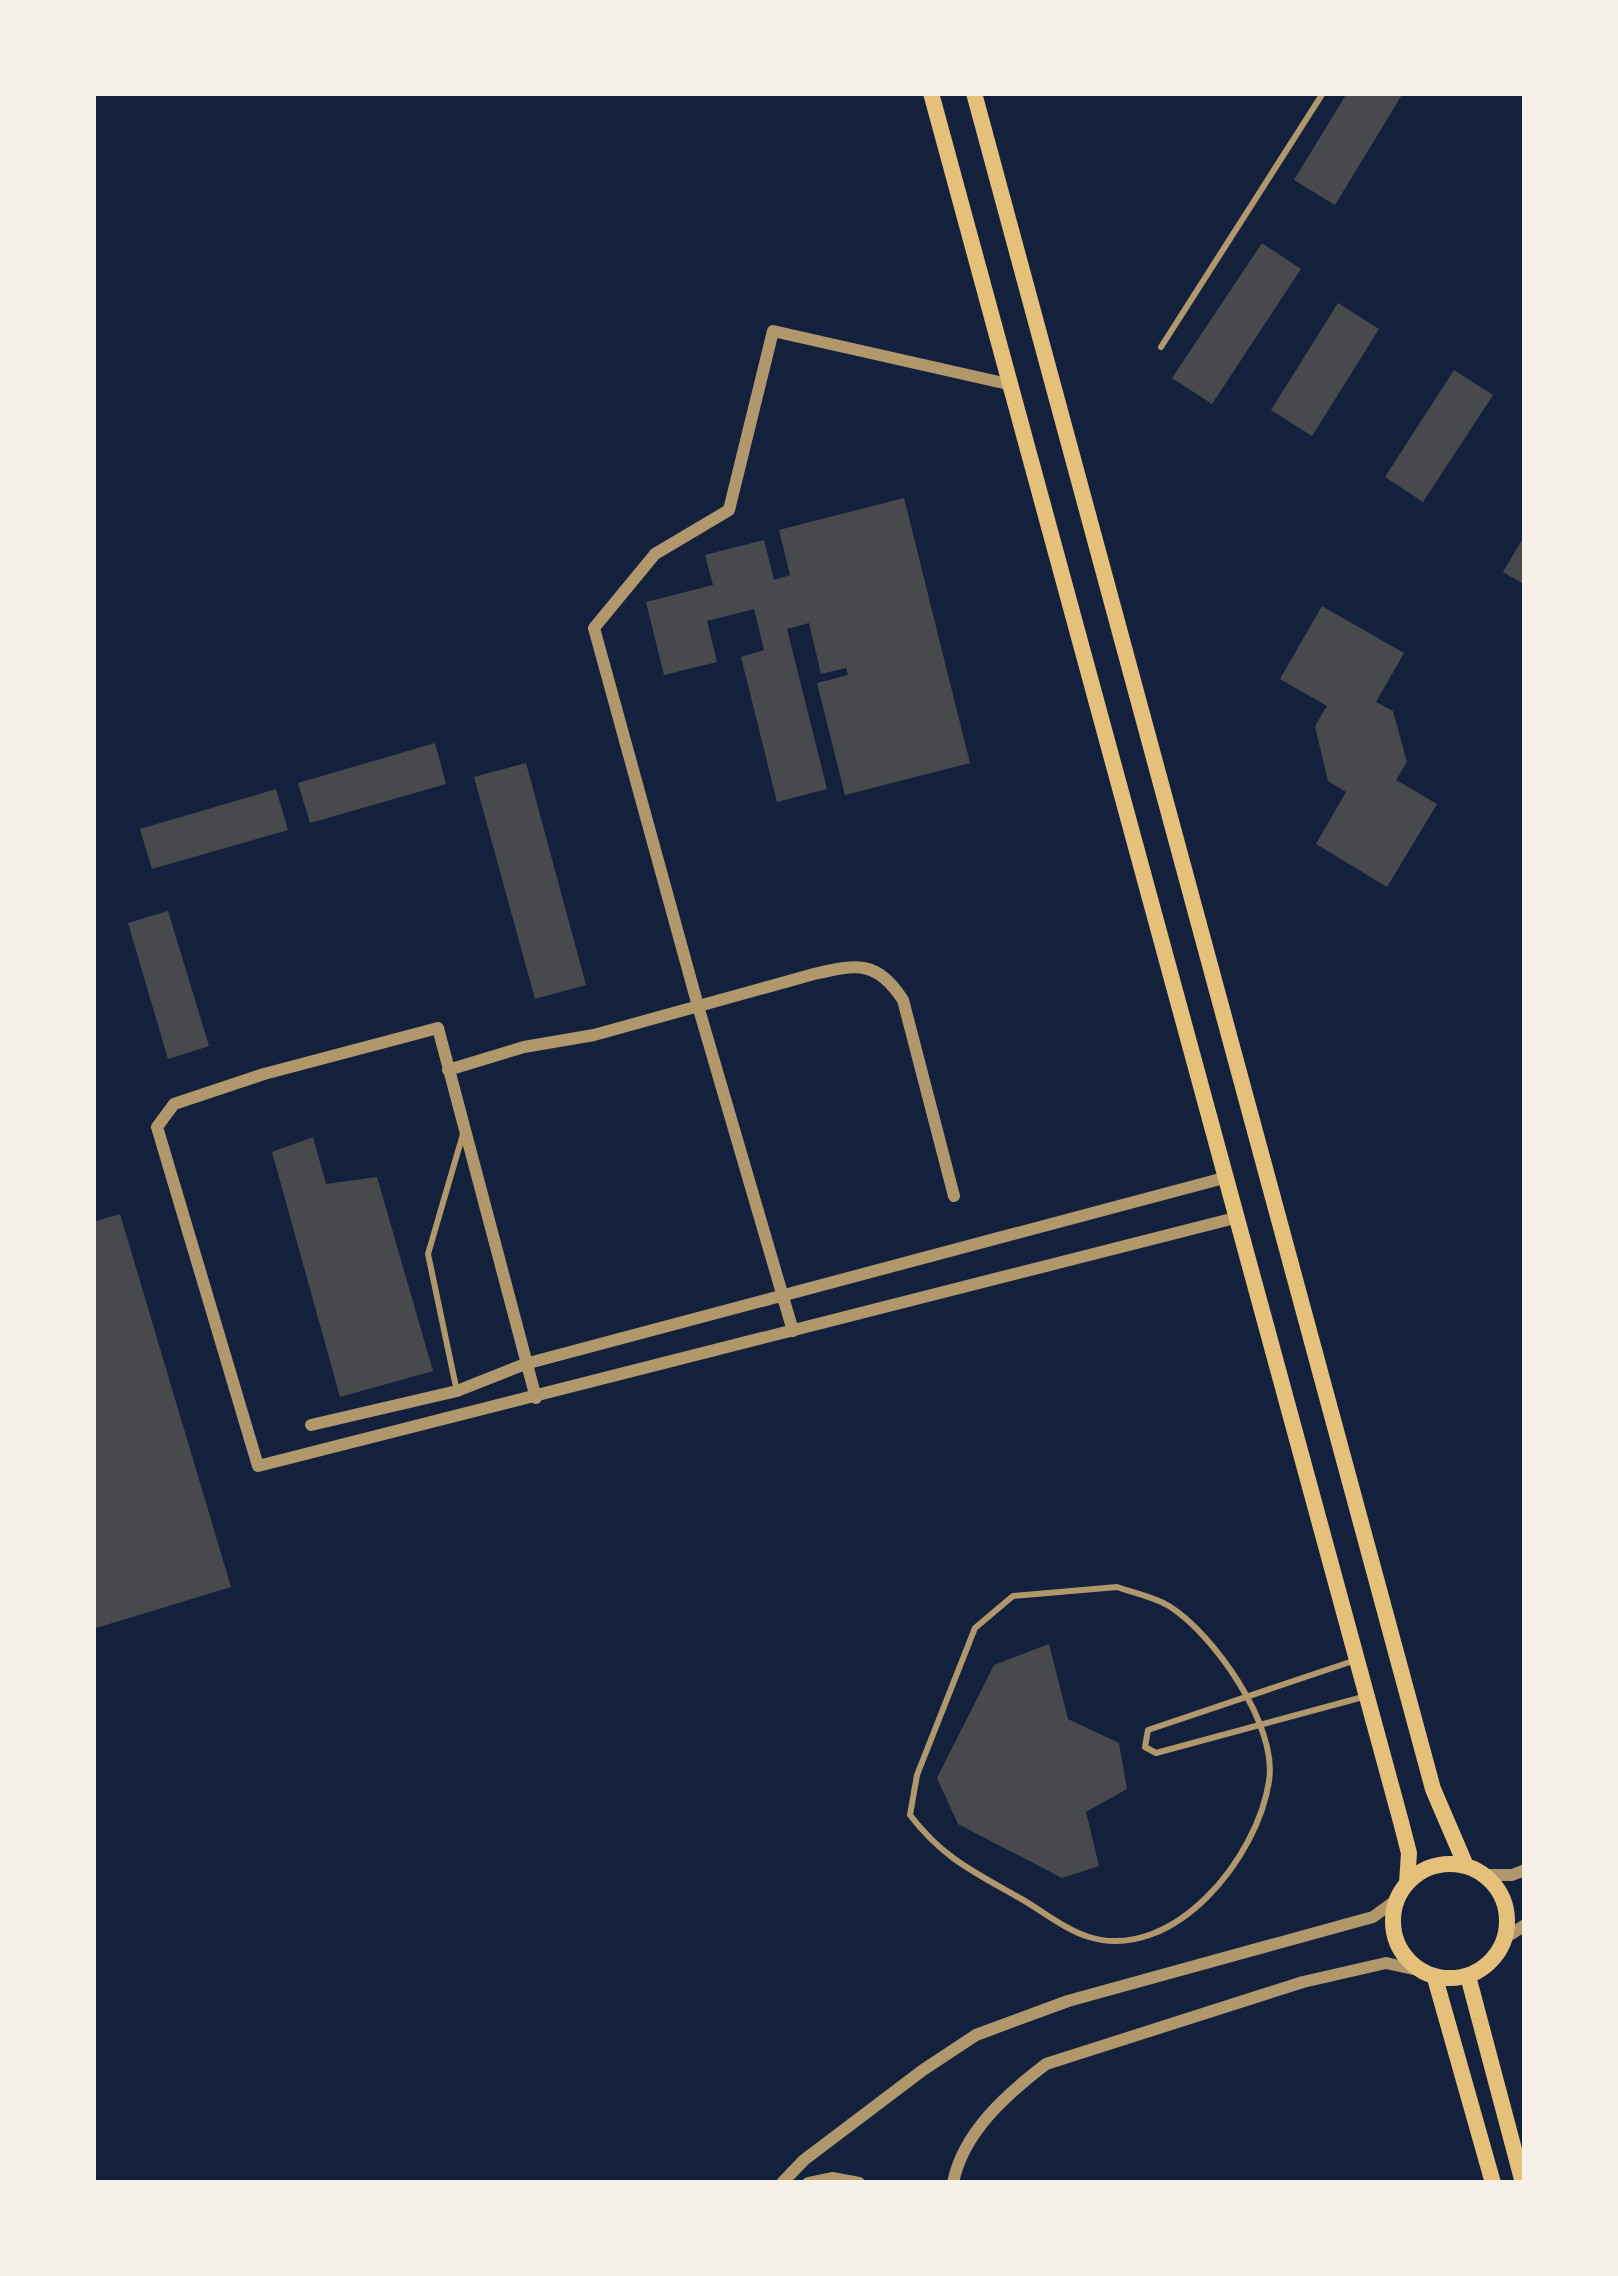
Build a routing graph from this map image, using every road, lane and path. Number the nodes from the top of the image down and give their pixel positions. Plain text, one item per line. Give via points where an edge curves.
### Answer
1 (932, 93) edge
2 (974, 93) edge
3 (1324, 93) edge
4 (1161, 346) dead end
5 (1008, 384) junction
6 (698, 1006) junction
7 (448, 1070) junction
8 (463, 1134) junction
9 (1224, 1178) junction
10 (954, 1196) dead end
11 (1235, 1218) junction
12 (782, 1295) junction
13 (793, 1331) junction
14 (525, 1364) junction
15 (457, 1391) junction
16 (536, 1398) junction
17 (310, 1425) dead end
18 (1356, 1660) junction
19 (1366, 1696) junction
20 (1247, 1697) junction
21 (1261, 1726) junction
22 (1466, 1866) junction
23 (1525, 1870) edge
24 (1484, 1875) junction
25 (1407, 1883) junction
26 (1395, 1901) junction
27 (1525, 1925) edge
28 (1505, 1938) junction
29 (1427, 1974) junction
30 (1468, 1976) junction
31 (782, 2183) edge
32 (808, 2183) edge
33 (859, 2183) edge
34 (953, 2183) edge
35 (1493, 2183) edge
36 (1523, 2183) edge

1 - 5 main road
2 - 22 main road via 1433,1789
3 - 4 lane
5 - 6 street via 773,331 729,510 655,554 594,628
5 - 9 main road
6 - 7 street
6 - 10 street via 850,966 890,980 903,1000
6 - 12 street
7 - 8 street
7 - 16 street via 438,1028 174,1105 157,1127 258,1466
8 - 14 street
8 - 15 lane via 428,1254
9 - 11 main road
9 - 12 street
11 - 13 street
11 - 18 main road
12 - 13 street
12 - 14 street
13 - 16 street
14 - 15 street
14 - 16 street
15 - 17 street
18 - 19 main road
18 - 20 lane
19 - 21 lane
19 - 25 main road via 1409,1853
20 - 21 lane
20 - 21 lane via 1148,1730 1145,1747 1156,1754
20 - 21 lane via 1206,1636 1167,1604 1118,1587 1013,1595 975,1628 917,1775 910,1815 935,1848 1089,1937 1142,1940 1205,1900 1244,1854 1270,1779
22 - 24 main road
22 - 25 main road via 1434,1866
23 - 24 street
24 - 28 main road via 1504,1903
25 - 26 main road
26 - 29 main road via 1395,1940
26 - 31 street via 1373,1917 1068,2001 976,2036
27 - 28 street
28 - 30 main road
29 - 30 main road
29 - 34 street via 1386,1963 1303,1982 1046,2063 982,2124
29 - 35 main road
30 - 36 main road
32 - 33 street

